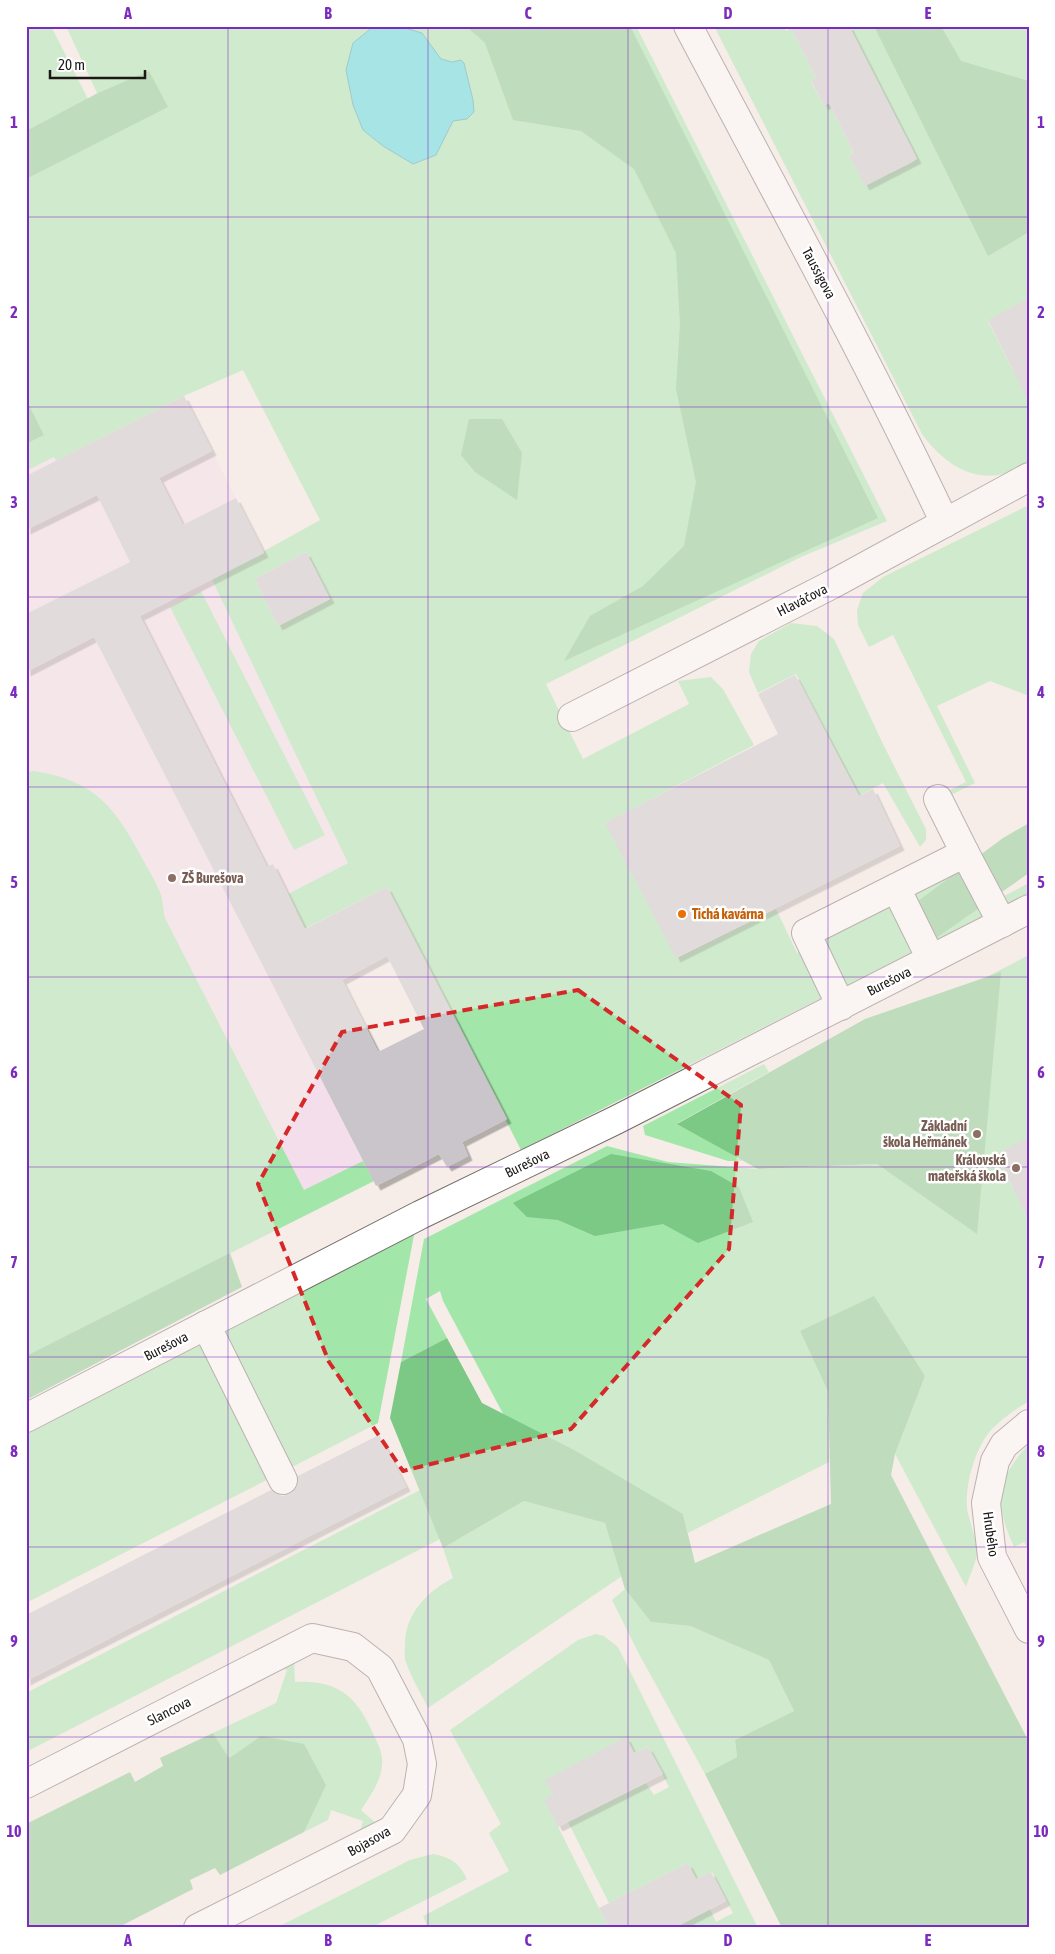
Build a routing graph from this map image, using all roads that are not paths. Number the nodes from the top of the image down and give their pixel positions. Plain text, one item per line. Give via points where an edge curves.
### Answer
1 (688, 26) edge
2 (1029, 477) edge
3 (945, 522) junction
4 (572, 717) dead end
5 (938, 799) dead end
6 (965, 853) junction
7 (896, 888) junction
8 (1029, 909) edge
9 (1002, 923) junction
10 (931, 959) junction
11 (841, 1006) junction
12 (206, 1325) junction
13 (26, 1418) edge
14 (1029, 1424) edge
15 (283, 1480) dead end
16 (1029, 1630) edge
17 (312, 1638) joint
18 (26, 1784) edge
19 (198, 1928) edge

1 - 3 street, Taussigova via 854,340
2 - 3 street, Hlaváčova
3 - 4 street, Hlaváčova via 831,585
5 - 6 street
6 - 7 street
6 - 9 street
7 - 10 street
7 - 11 street via 806,933
8 - 9 street, Burešova
9 - 10 street, Burešova
10 - 11 street, Burešova
11 - 12 street, Burešova
12 - 13 street, Burešova
12 - 15 street
14 - 16 street, Hrubého via 1004,1445 995,1461 986,1503 992,1557
17 - 18 street, Slancova
17 - 19 street, Bojasova via 353,1648 380,1668 417,1739 422,1764 417,1795 392,1830

